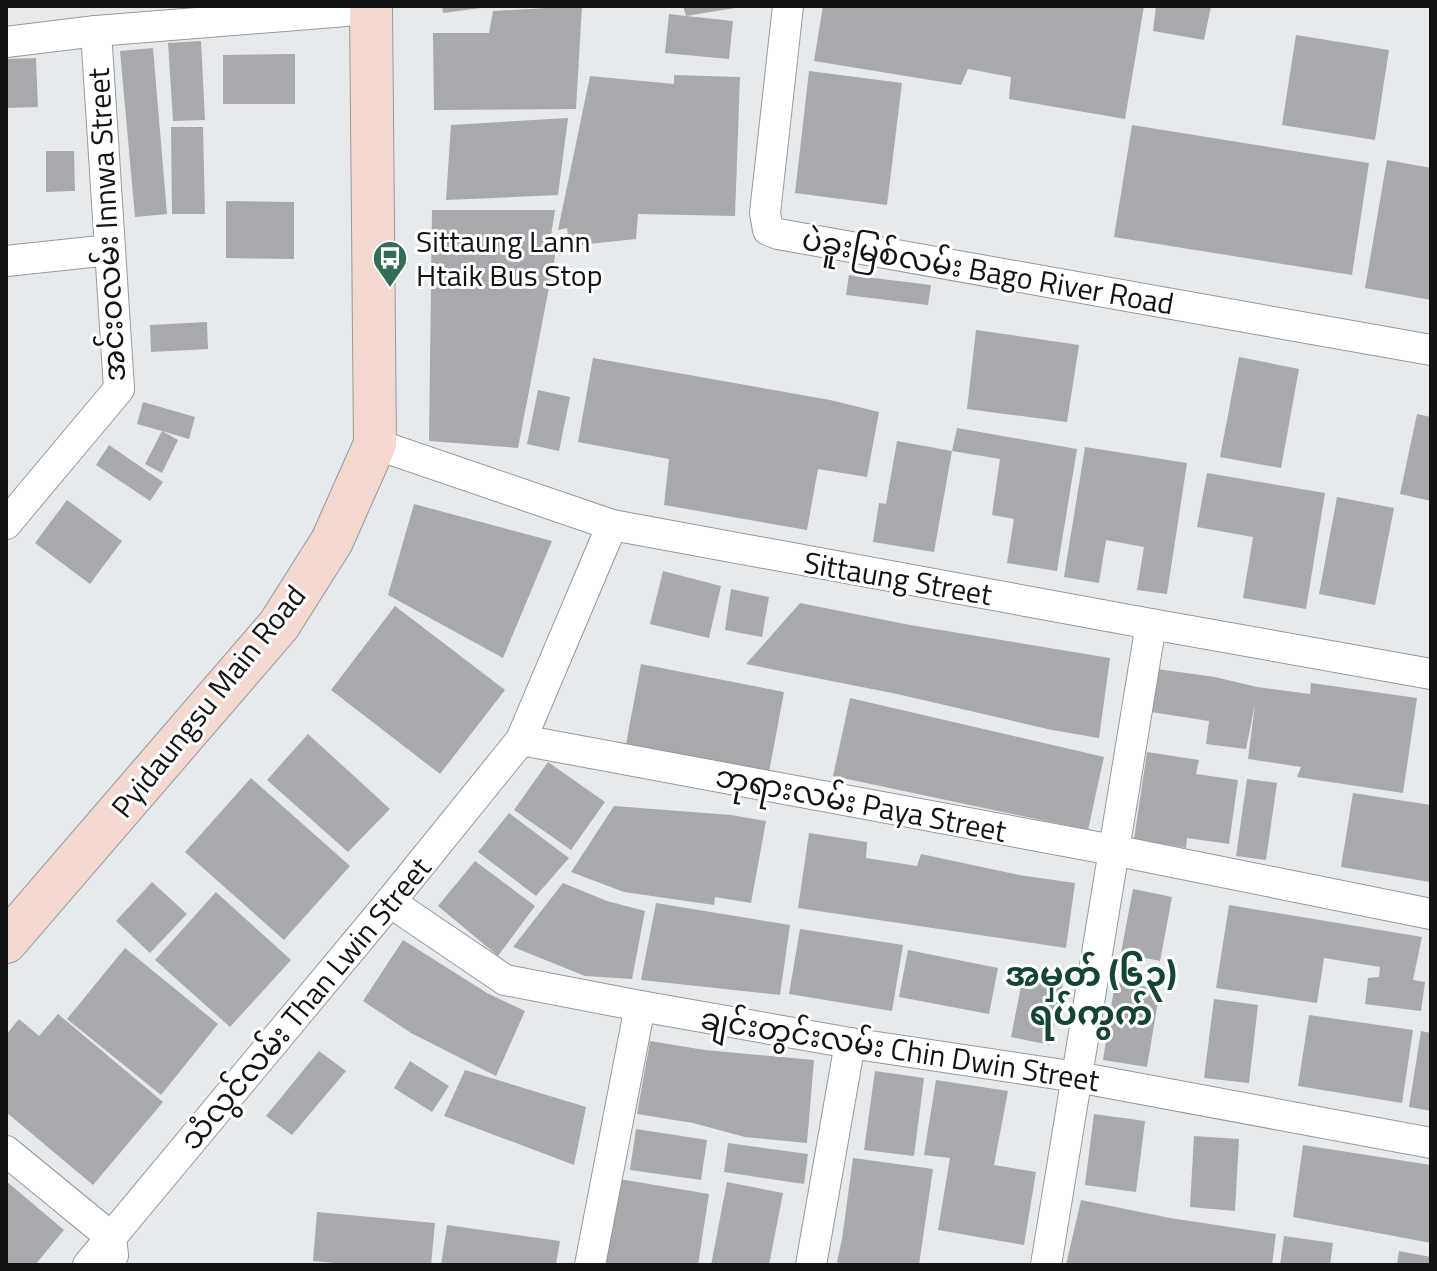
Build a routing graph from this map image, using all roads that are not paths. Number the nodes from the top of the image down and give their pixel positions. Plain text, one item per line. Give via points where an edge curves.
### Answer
1 (788, 6) edge
2 (371, 8) edge
3 (96, 31) junction
4 (6, 42) edge
5 (110, 250) junction
6 (6, 261) edge
7 (1431, 350) edge
8 (375, 444) junction
9 (6, 524) edge
10 (612, 525) junction
11 (1151, 624) junction
12 (1431, 674) edge
13 (521, 740) junction
14 (1113, 850) junction
15 (390, 902) junction
16 (1431, 914) edge
17 (6, 942) edge
18 (640, 1006) junction
19 (850, 1043) junction
20 (1077, 1077) junction
21 (1431, 1143) edge
22 (6, 1151) edge
23 (112, 1251) edge
24 (88, 1265) edge
25 (590, 1265) edge
26 (811, 1265) edge
27 (1046, 1265) edge

1 - 7 street, ပဲခူးမြစ်လမ်း Bago River Road via 765,213 768,230
2 - 3 street
2 - 8 main road, Pyidaungsu Main Road
3 - 4 street
3 - 5 street, အင်းဝလမ်း Innwa Street
5 - 6 street
5 - 9 street, အင်းဝလမ်း Innwa Street via 119,389
8 - 10 street, Sittaung Street
8 - 17 main road, Pyidaungsu Main Road via 332,541 279,625
10 - 11 street, Sittaung Street
10 - 13 street
11 - 12 street, Sittaung Street
11 - 14 street
13 - 14 street, ဘုရားလမ်း Paya Street
13 - 15 street, သံလွင်လမ်း Than Lwin Street
14 - 16 street, ဘုရားလမ်း Paya Street
14 - 20 street
15 - 18 street, ချင်းတွင်းလမ်း Chin Dwin Street via 505,980
15 - 23 street, သံလွင်လမ်း Than Lwin Street
18 - 19 street, ချင်းတွင်းလမ်း Chin Dwin Street
18 - 25 street
19 - 20 street, ချင်းတွင်းလမ်း Chin Dwin Street
19 - 26 street
20 - 21 street, ချင်းတွင်းလမ်း Chin Dwin Street
20 - 27 street
22 - 23 street
23 - 24 street, သံလွင်လမ်း Than Lwin Street

